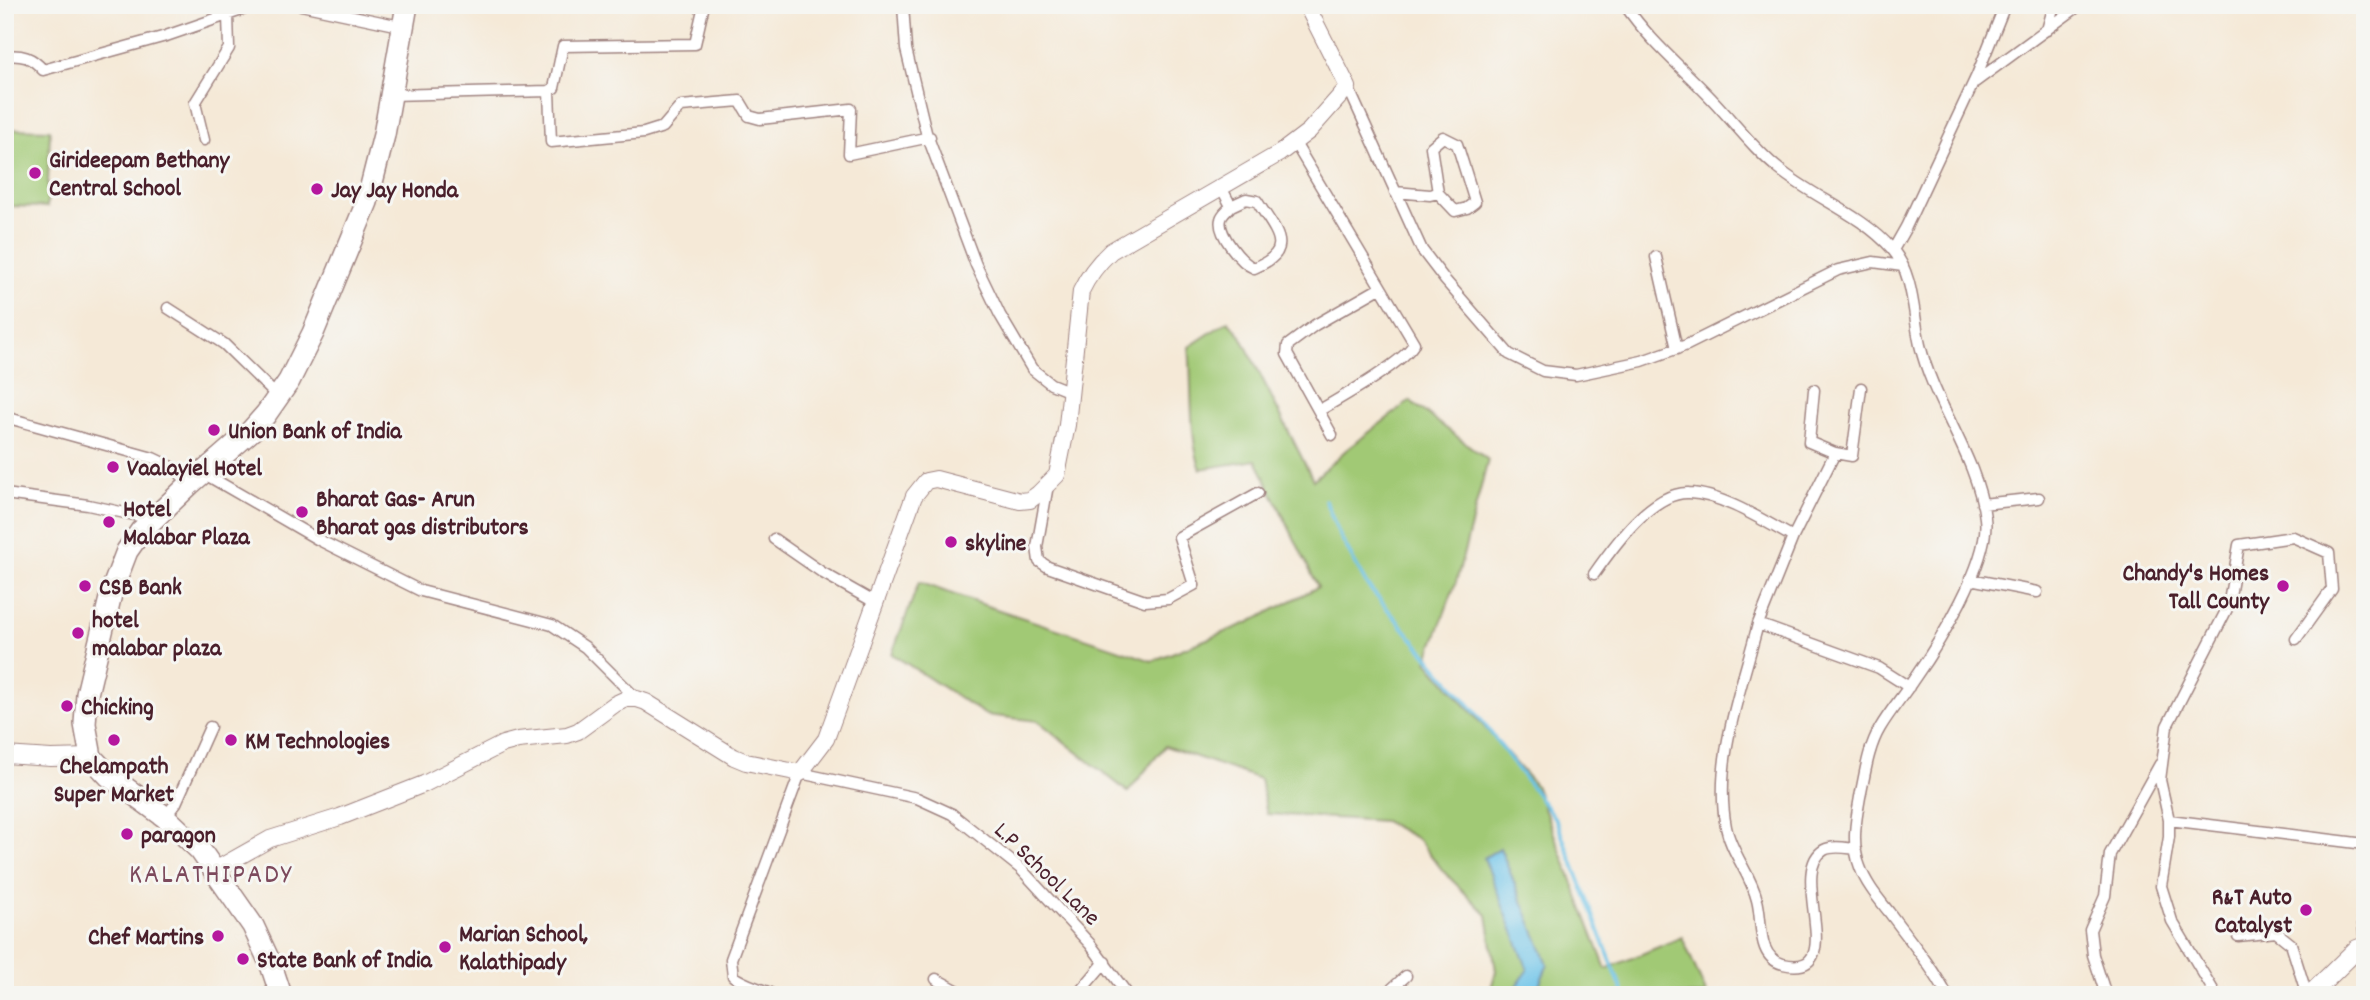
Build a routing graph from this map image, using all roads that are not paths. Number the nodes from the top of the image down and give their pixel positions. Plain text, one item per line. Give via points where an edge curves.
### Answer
1 (256, 5) edge
2 (301, 5) edge
3 (704, 5) edge
4 (903, 5) edge
5 (1625, 5) edge
6 (2005, 5) edge
7 (2054, 5) edge
8 (2080, 5) edge
9 (1308, 7) edge
10 (228, 15) junction
11 (406, 16) edge
12 (2047, 30) junction
13 (5, 57) edge
14 (1973, 83) junction
15 (1348, 87) junction
16 (549, 91) junction
17 (391, 95) junction
18 (930, 137) junction
19 (204, 141) dead end
20 (1295, 143) junction
21 (1222, 189) junction
22 (1395, 192) junction
23 (1438, 193) junction
24 (1231, 205) junction
25 (1893, 250) junction
26 (1656, 257) dead end
27 (1903, 266) junction
28 (1380, 288) junction
29 (168, 308) dead end
30 (1677, 349) junction
31 (1861, 388) dead end
32 (1814, 390) dead end
33 (1071, 392) junction
34 (278, 397) junction
35 (1320, 410) junction
36 (5, 417) edge
37 (1332, 435) dead end
38 (1836, 453) junction
39 (197, 478) junction
40 (1048, 485) junction
41 (1258, 493) dead end
42 (5, 494) edge
43 (2039, 498) dead end
44 (1982, 505) junction
45 (153, 519) junction
46 (1793, 537) junction
47 (774, 539) dead end
48 (1594, 574) dead end
49 (1970, 579) junction
50 (2036, 592) dead end
51 (876, 603) junction
52 (1758, 624) junction
53 (2296, 639) dead end
54 (1909, 687) junction
55 (637, 699) junction
56 (210, 727) dead end
57 (5, 755) edge
58 (91, 757) junction
59 (2162, 760) junction
60 (800, 773) junction
61 (165, 817) junction
62 (2169, 820) junction
63 (2365, 844) edge
64 (1856, 849) junction
65 (215, 870) junction
66 (2365, 882) edge
67 (2238, 936) dead end
68 (2365, 944) edge
69 (1105, 962) junction
70 (1406, 976) dead end
71 (936, 979) dead end
72 (281, 995) edge
73 (774, 995) edge
74 (960, 995) edge
75 (1077, 995) edge
76 (1128, 995) edge
77 (1385, 995) edge
78 (1947, 995) edge
79 (2106, 995) edge
80 (2216, 995) edge
81 (2309, 995) edge

1 - 10 street
2 - 11 street
3 - 16 street via 695,44 563,46 554,88
4 - 18 street via 906,49
5 - 25 street via 1767,159 1862,223
6 - 14 street
7 - 12 street
8 - 12 street
9 - 15 main road
10 - 13 street via 43,70 21,55
10 - 19 street via 229,48 195,103
11 - 17 highway
12 - 14 street
14 - 25 street
15 - 20 main road
15 - 22 street
16 - 17 street
16 - 18 street via 551,142 644,133 663,127 681,106 740,102 749,116 760,119 851,109 849,154
17 - 34 highway via 358,228 307,345
18 - 33 street via 976,265 1000,315 1032,369
20 - 21 main road
20 - 28 street
21 - 24 street
21 - 33 main road via 1111,251 1088,276 1081,291
22 - 23 street
22 - 30 street via 1422,250 1516,359 1543,371 1576,375
23 - 23 street via 1431,147 1443,137 1457,145 1475,202 1455,211
24 - 24 street via 1257,201 1280,240 1279,252 1272,260 1254,268 1238,257 1221,226 1221,216
25 - 27 street
26 - 30 street
27 - 30 street via 1873,262 1838,270
27 - 44 street via 1926,366
28 - 35 street via 1414,343 1412,348
28 - 35 street via 1288,345 1287,354
29 - 34 street via 223,344
31 - 38 street via 1852,456
32 - 38 street via 1809,442
33 - 40 main road via 1057,475
34 - 39 highway via 251,431
35 - 37 street
36 - 39 street via 153,458
38 - 46 street
39 - 45 highway
39 - 55 street via 421,591 552,625 585,647
40 - 41 street via 1037,547 1039,561 1145,601 1168,599 1194,585 1179,537
40 - 51 main road via 1030,500 1020,501 926,481 914,496
42 - 45 street
43 - 44 street
44 - 49 street via 1985,529
45 - 58 highway via 127,551 103,622 86,707
46 - 48 street via 1707,495 1687,492 1671,496 1644,514
46 - 52 street
47 - 51 street
49 - 50 street
49 - 54 street
51 - 60 main road via 827,739
52 - 54 street via 1879,668
52 - 64 street via 1728,733 1723,796 1726,828 1755,892 1764,947 1770,957 1783,964 1802,965 1811,959 1817,948 1811,902 1816,858 1824,850
53 - 59 street via 2332,589 2329,553 2293,537 2239,545 2228,607 2167,726
54 - 64 street via 1873,742 1858,809
55 - 60 main road via 734,757
55 - 65 main road via 615,704 567,735 503,744 424,784 270,839
56 - 61 street via 176,803
57 - 58 main road
58 - 61 highway
59 - 62 street via 2160,780
59 - 79 street via 2110,854 2105,896 2090,930
60 - 69 street, L.P School Lane via 917,798 952,814 1021,869
60 - 73 street via 731,959 738,981
61 - 65 highway
62 - 63 street
62 - 80 street via 2161,886 2177,931
64 - 78 street via 1866,881
65 - 72 highway via 253,926
66 - 68 street
67 - 81 street via 2276,932 2291,944
68 - 81 main road
69 - 75 street
69 - 76 street, L.P School Lane
70 - 77 street
71 - 74 street

